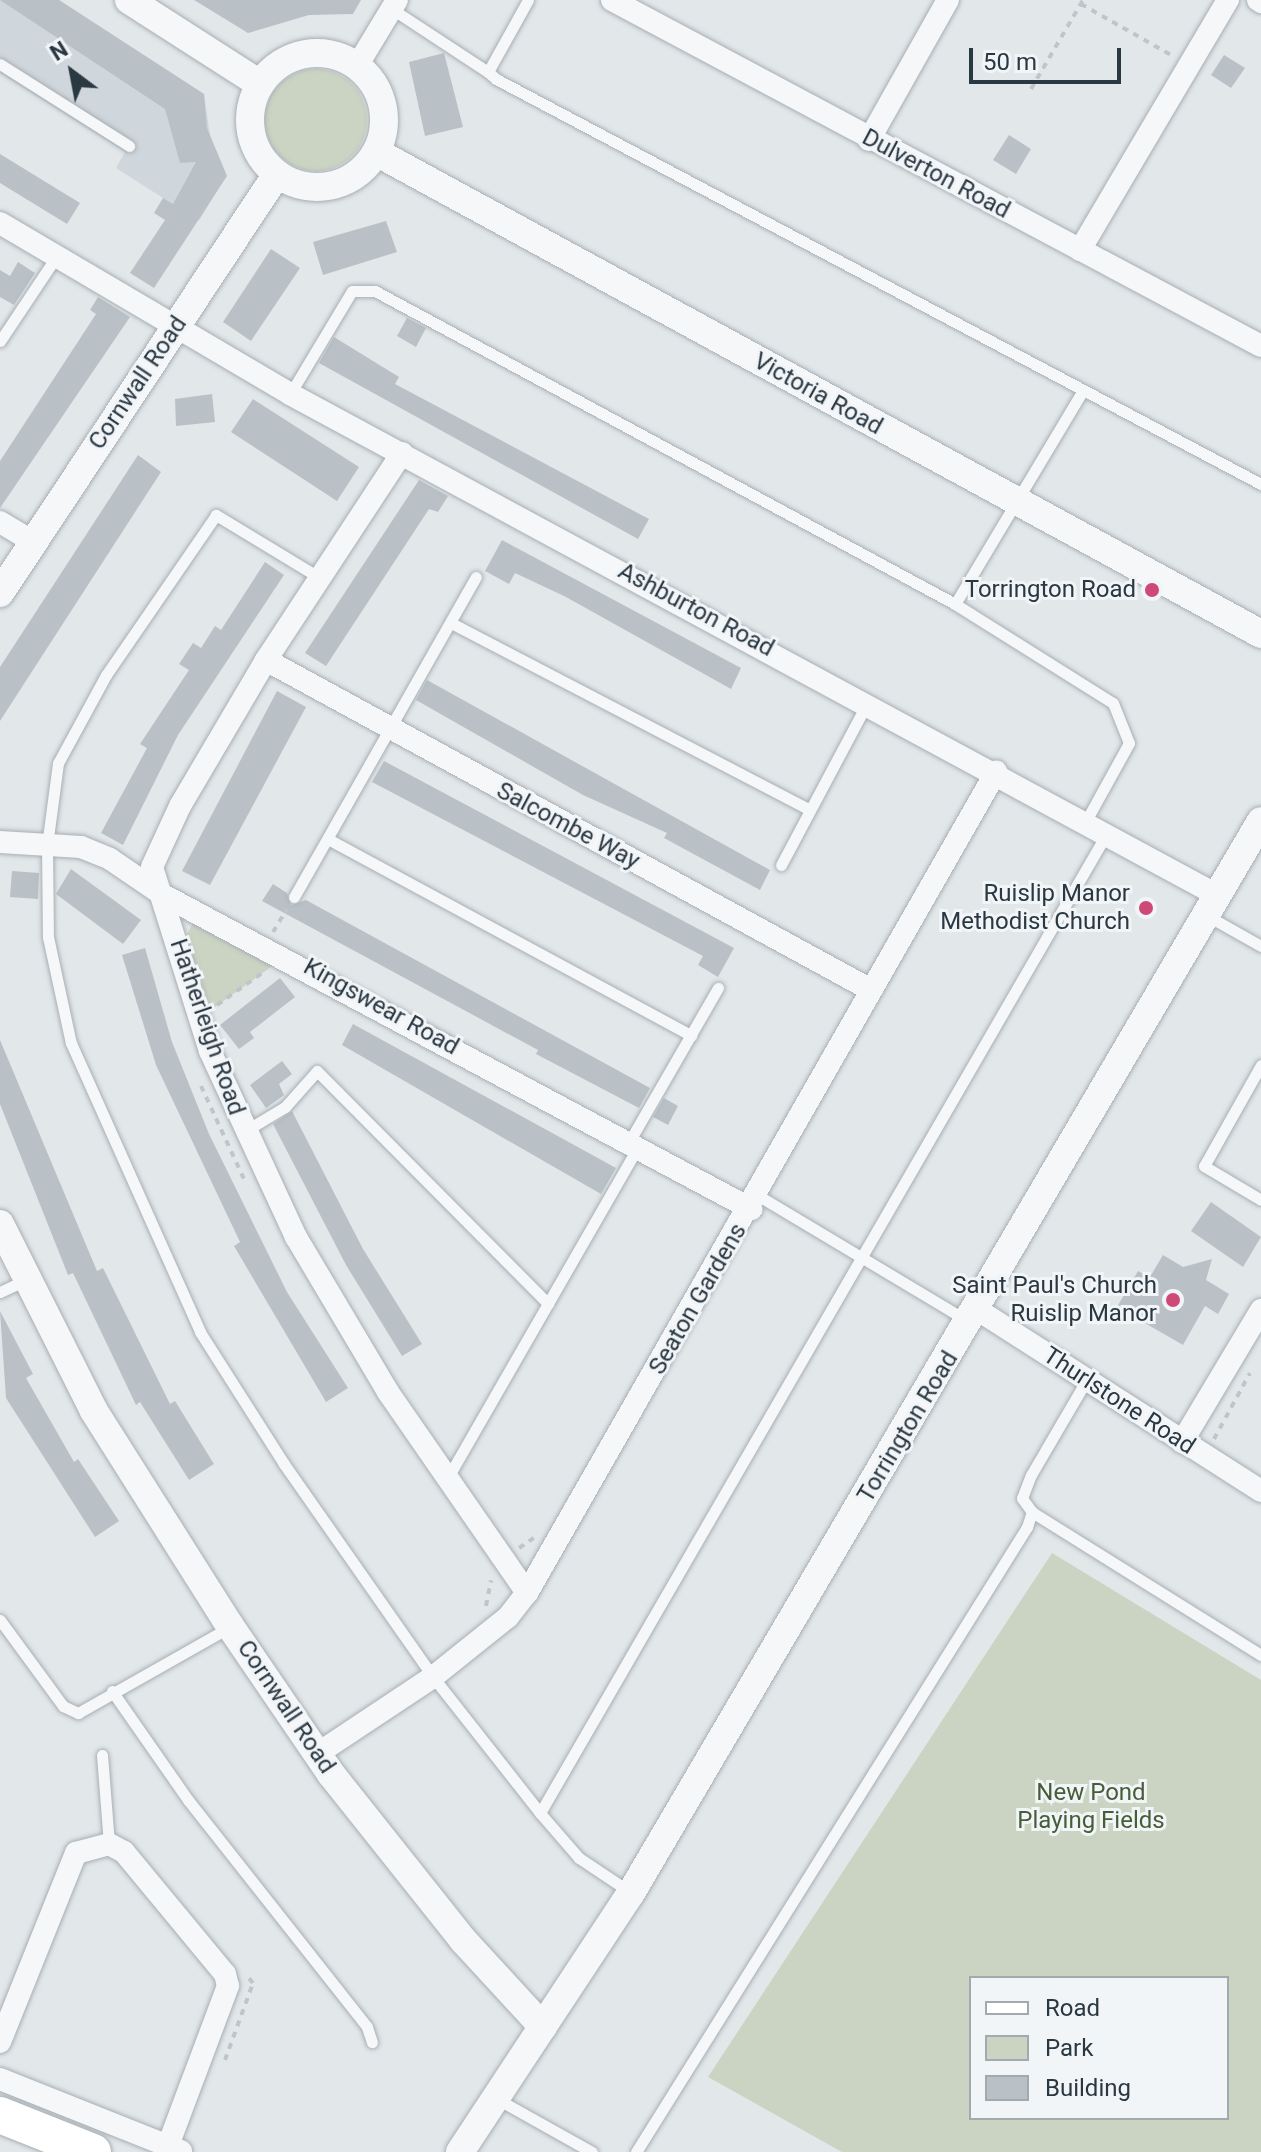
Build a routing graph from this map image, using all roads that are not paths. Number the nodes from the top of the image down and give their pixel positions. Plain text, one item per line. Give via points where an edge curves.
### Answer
1 (129, 0) edge
2 (528, 0) edge
3 (612, 0) edge
4 (948, 0) edge
5 (1228, 0) edge
6 (394, 5) edge
7 (0, 64) edge
8 (357, 66) junction
9 (488, 72) junction
10 (260, 84) junction
11 (869, 140) junction
12 (129, 146) dead end
13 (376, 152) junction
14 (277, 174) junction
15 (0, 223) edge
16 (1080, 250) junction
17 (56, 257) junction
18 (174, 329) junction
19 (0, 341) edge
20 (1261, 346) edge
21 (1082, 392) junction
22 (290, 394) junction
23 (402, 453) junction
24 (1261, 484) edge
25 (1014, 501) junction
26 (0, 522) edge
27 (33, 542) junction
28 (476, 577) dead end
29 (320, 578) junction
30 (0, 593) edge
31 (955, 604) junction
32 (451, 623) junction
33 (1261, 634) edge
34 (266, 660) junction
35 (867, 703) junction
36 (389, 729) junction
37 (996, 772) junction
38 (808, 809) junction
39 (1086, 821) junction
40 (1261, 821) edge
41 (1107, 832) junction
42 (328, 839) junction
43 (0, 842) edge
44 (47, 845) junction
45 (781, 865) dead end
46 (163, 895) junction
47 (294, 897) road end
48 (1211, 905) junction
49 (1261, 946) edge
50 (718, 988) dead end
51 (871, 990) junction
52 (691, 1035) junction
53 (1261, 1065) edge
54 (243, 1132) junction
55 (634, 1145) junction
56 (1261, 1200) edge
57 (755, 1203) junction
58 (0, 1224) edge
59 (861, 1257) junction
60 (26, 1280) junction
61 (0, 1292) edge
62 (548, 1304) junction
63 (1260, 1315) edge
64 (974, 1316) junction
65 (1087, 1379) junction
66 (1182, 1442) junction
67 (447, 1479) junction
68 (1261, 1491) edge
69 (1032, 1512) junction
70 (527, 1593) junction
71 (0, 1620) edge
72 (230, 1626) junction
73 (1261, 1655) edge
74 (433, 1677) junction
75 (112, 1691) junction
76 (317, 1754) junction
77 (102, 1755) dead end
78 (540, 1813) junction
79 (109, 1844) junction
80 (631, 1893) junction
81 (543, 2027) junction
82 (0, 2042) edge
83 (372, 2042) dead end
84 (0, 2079) edge
85 (497, 2099) junction
86 (0, 2115) edge
87 (175, 2149) edge
88 (93, 2152) edge
89 (460, 2152) edge
90 (592, 2152) edge
91 (636, 2152) edge

1 - 10 street
2 - 9 lane
3 - 11 street, Dulverton Road
4 - 11 street
5 - 16 street
6 - 8 street
6 - 9 lane
7 - 12 lane
8 - 10 street via 338,56 294,57
8 - 13 street via 371,79 384,115
9 - 21 lane
10 - 14 street via 252,102 253,142
11 - 16 street, Dulverton Road
13 - 14 street via 362,170 331,184 298,184
13 - 25 street, Victoria Road
14 - 18 street, Cornwall Road
15 - 17 street, Ashburton Road
16 - 20 street, Dulverton Road
17 - 18 street, Ashburton Road
17 - 19 lane
18 - 22 street, Ashburton Road
18 - 27 street, Cornwall Road
21 - 24 lane
21 - 25 lane
22 - 23 street, Ashburton Road
22 - 31 lane via 352,291 375,291
23 - 29 street, Hatherleigh Road
23 - 35 street, Ashburton Road
25 - 31 lane
25 - 33 street, Victoria Road
26 - 27 street
27 - 30 street, Cornwall Road
28 - 32 lane
29 - 34 street, Hatherleigh Road
29 - 44 lane via 216,515 106,675 58,763
31 - 39 lane via 1113,703 1129,743
32 - 36 lane
32 - 38 lane
34 - 36 street, Salcombe Way
34 - 46 street, Hatherleigh Road via 157,850 152,867
35 - 37 street, Ashburton Road
35 - 38 lane
36 - 42 lane
36 - 51 street, Salcombe Way
37 - 39 street, Ashburton Road
37 - 51 street, Seaton Gardens
38 - 45 lane
39 - 41 street, Ashburton Road
40 - 48 street, Torrington Road
41 - 48 street, Ashburton Road
41 - 59 lane
42 - 47 lane
42 - 52 lane
43 - 44 street, Kingswear Road
44 - 46 street, Kingswear Road via 81,847 110,859
44 - 74 lane via 48,937 71,1043 129,1183 200,1332
46 - 54 street, Hatherleigh Road via 210,1051
46 - 55 street, Kingswear Road
48 - 49 lane
48 - 64 street, Torrington Road
50 - 52 lane
51 - 57 street, Seaton Gardens
52 - 55 lane
53 - 56 lane via 1204,1166
54 - 62 lane via 285,1107 317,1071
54 - 67 street, Hatherleigh Road via 338,1313
55 - 57 street, Kingswear Road
55 - 62 lane
57 - 59 lane
57 - 70 street, Seaton Gardens
58 - 60 street, Cornwall Road
59 - 64 lane
59 - 78 lane
60 - 61 lane
60 - 72 street, Cornwall Road via 94,1411
62 - 67 lane
63 - 66 street
64 - 65 street, Thurlstone Road
64 - 80 street, Torrington Road
65 - 66 street, Thurlstone Road
65 - 69 lane via 1031,1475 1022,1498
66 - 68 street, Thurlstone Road
67 - 70 street, Hatherleigh Road
69 - 73 lane
69 - 91 lane
70 - 74 street, Seaton Gardens via 508,1617
71 - 75 lane via 63,1706 78,1713
72 - 75 lane
72 - 76 street, Cornwall Road
74 - 76 street, Seaton Gardens
74 - 78 lane
75 - 83 lane via 188,1800 367,2027
76 - 81 street, Cornwall Road via 463,1940
77 - 79 lane
78 - 80 lane via 579,1858
79 - 82 street via 76,1853 66,1869
79 - 87 street via 124,1852 225,1974 228,1986
80 - 81 street, Torrington Road
81 - 85 street
84 - 87 street
85 - 89 street
85 - 90 lane
86 - 88 main road

